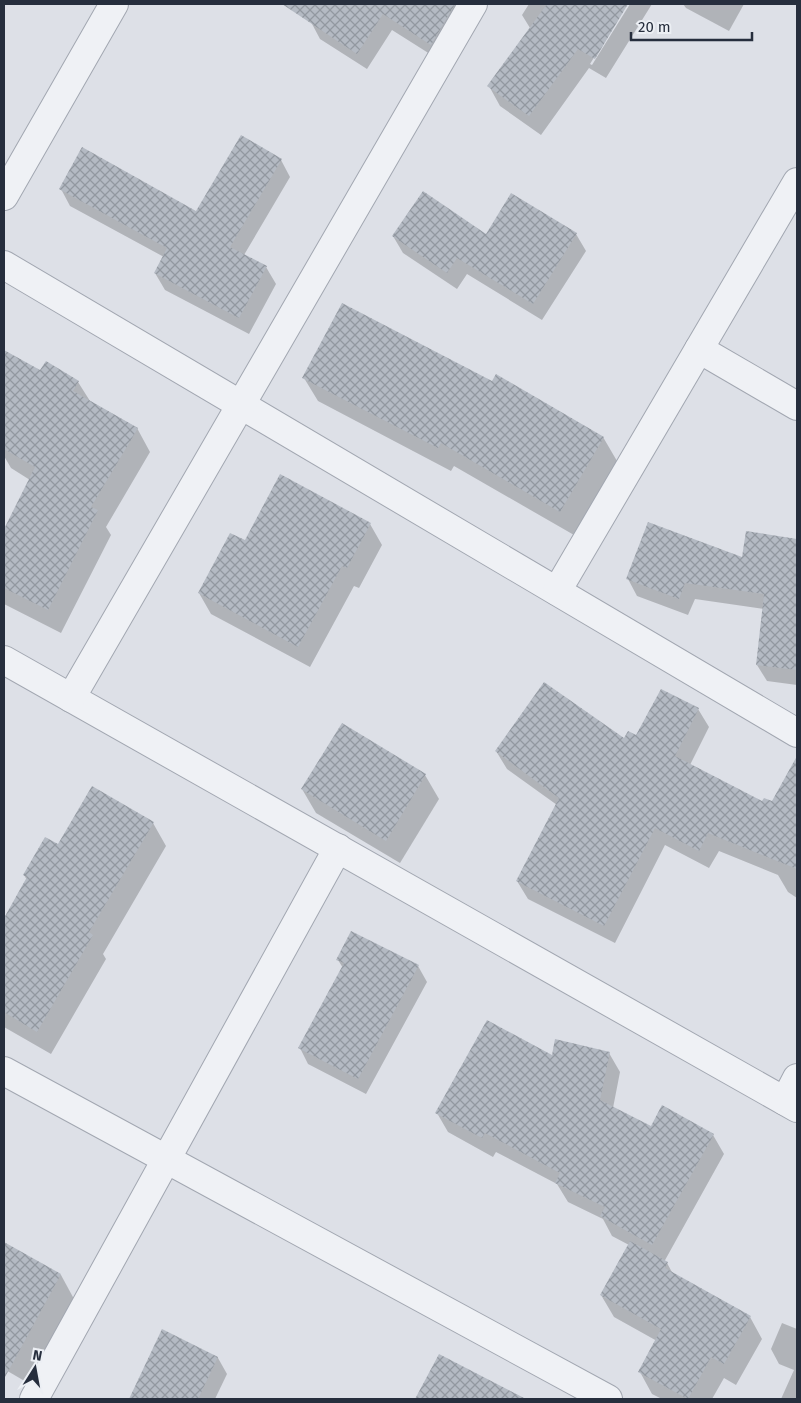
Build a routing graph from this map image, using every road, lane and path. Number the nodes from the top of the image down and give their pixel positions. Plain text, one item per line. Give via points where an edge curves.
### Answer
1 (114, 4) edge
2 (472, 4) edge
3 (797, 182) edge
4 (4, 196) edge
5 (4, 265) edge
6 (699, 349) junction
7 (241, 404) junction
8 (797, 406) edge
9 (557, 591) junction
10 (4, 660) edge
11 (71, 698) junction
12 (797, 733) edge
13 (338, 848) junction
14 (4, 1071) edge
15 (793, 1096) edge
16 (166, 1159) junction
17 (34, 1399) edge
18 (608, 1399) edge

1 - 4 street
2 - 7 street
3 - 6 street
5 - 7 street
6 - 8 street
6 - 9 street
7 - 9 street
7 - 11 street
9 - 12 street
10 - 11 street
11 - 13 street
13 - 15 street
13 - 16 street
14 - 16 street
16 - 17 street
16 - 18 street

